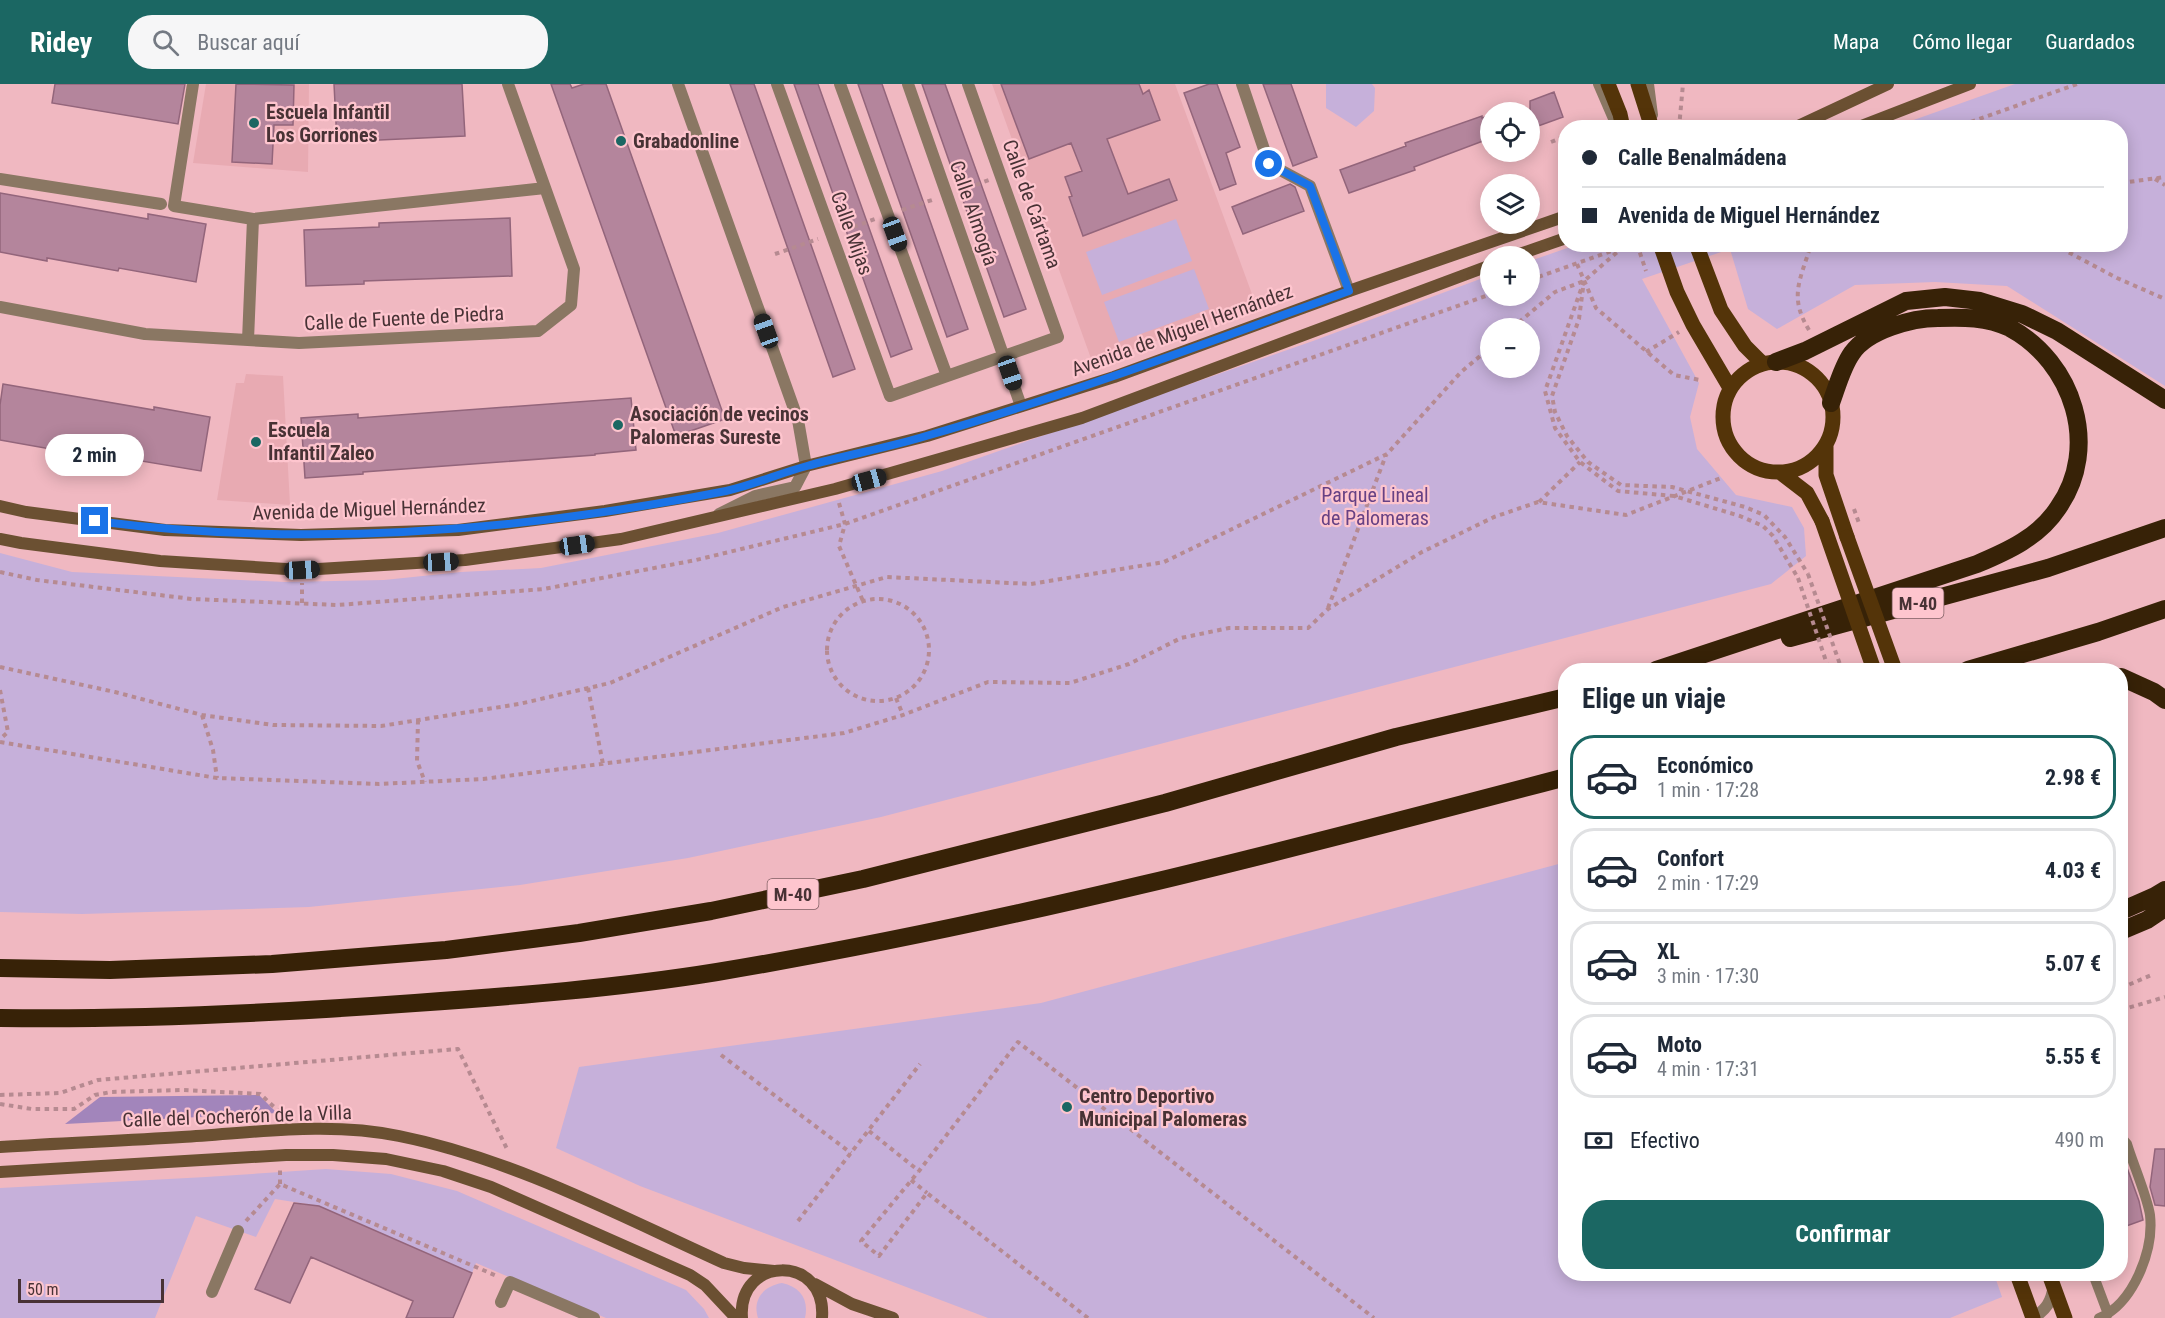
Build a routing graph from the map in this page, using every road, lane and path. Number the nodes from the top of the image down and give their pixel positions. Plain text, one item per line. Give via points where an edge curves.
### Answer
1 (193, 84) edge
2 (508, 84) edge
3 (678, 84) edge
4 (777, 84) edge
5 (840, 84) edge
6 (908, 84) edge
7 (968, 84) edge
8 (1242, 84) edge
9 (1598, 84) edge
10 (1608, 84) edge
11 (1638, 84) edge
12 (1649, 84) edge
13 (1683, 84) edge
14 (1888, 84) edge
15 (1970, 84) edge
16 (2077, 84) edge
17 (1614, 120) edge
18 (1620, 120) edge
19 (1651, 120) edge
20 (1653, 120) edge
21 (1680, 120) edge
22 (1811, 120) edge
23 (1877, 120) edge
24 (1976, 120) edge
25 (1558, 139) edge
26 (1551, 142) dead end
27 (2165, 177) edge
28 (0, 179) edge
29 (2155, 179) junction
30 (2128, 182) edge
31 (2165, 185) edge
32 (545, 188) junction
33 (161, 204) dead end
34 (253, 219) junction
35 (1558, 219) edge
36 (1558, 241) edge
37 (1540, 247) edge
38 (1608, 252) edge
39 (1616, 252) edge
40 (1640, 252) edge
41 (1663, 252) edge
42 (1699, 252) edge
43 (1810, 252) edge
44 (2068, 252) edge
45 (1577, 264) junction
46 (1480, 269) edge
47 (1646, 271) dead end
48 (1540, 277) edge
49 (1584, 281) junction
50 (1349, 291) junction
51 (2165, 299) edge
52 (0, 307) edge
53 (1524, 318) edge
54 (1810, 330) dead end
55 (1673, 334) dead end
56 (248, 340) junction
57 (1646, 352) junction
58 (1004, 356) junction
59 (1480, 356) edge
60 (1769, 363) junction
61 (946, 376) junction
62 (1700, 380) dead end
63 (1730, 388) junction
64 (2165, 400) edge
65 (1831, 403) junction
66 (1022, 406) junction
67 (1826, 445) junction
68 (1387, 454) junction
69 (1580, 462) junction
70 (806, 466) junction
71 (1781, 472) junction
72 (1721, 478) dead end
73 (835, 489) junction
74 (1686, 490) junction
75 (1674, 496) junction
76 (1538, 502) junction
77 (0, 506) edge
78 (707, 519) junction
79 (2165, 528) edge
80 (0, 539) edge
81 (302, 582) dead end
82 (857, 587) junction
83 (863, 601) junction
84 (302, 603) dead end
85 (1328, 609) junction
86 (2165, 609) edge
87 (1677, 663) edge
88 (1696, 663) edge
89 (1827, 663) edge
90 (1840, 663) edge
91 (1872, 663) edge
92 (1892, 663) edge
93 (1992, 663) edge
94 (0, 666) edge
95 (2128, 680) edge
96 (588, 688) junction
97 (0, 690) edge
98 (896, 698) junction
99 (1558, 700) edge
100 (2165, 700) edge
101 (202, 715) junction
102 (903, 716) junction
103 (418, 720) junction
104 (0, 741) edge
105 (603, 764) junction
106 (217, 778) junction
107 (1558, 779) edge
108 (425, 782) junction
109 (2165, 890) edge
110 (2128, 908) edge
111 (2165, 908) edge
112 (2128, 928) edge
113 (0, 968) edge
114 (2154, 974) dead end
115 (2128, 985) edge
116 (2165, 997) edge
117 (2128, 1008) edge
118 (0, 1018) edge
119 (722, 1055) dead end
120 (920, 1064) dead end
121 (0, 1095) edge
122 (0, 1104) edge
123 (284, 1117) dead end
124 (869, 1131) junction
125 (0, 1147) edge
126 (2128, 1147) edge
127 (509, 1152) dead end
128 (851, 1153) junction
129 (280, 1167) dead end
130 (919, 1171) junction
131 (0, 1172) edge
132 (911, 1180) junction
133 (280, 1184) junction
134 (927, 1193) junction
135 (798, 1221) dead end
136 (238, 1231) joint
137 (774, 1270) junction
138 (2020, 1281) edge
139 (2051, 1281) edge
140 (2051, 1281) edge
141 (2095, 1281) edge
142 (510, 1282) junction
143 (812, 1282) junction
144 (212, 1292) dead end
145 (501, 1302) dead end
146 (2103, 1316) edge
147 (594, 1318) edge
148 (736, 1318) edge
149 (742, 1318) edge
150 (822, 1318) edge
151 (893, 1318) edge
152 (1088, 1318) edge
153 (1374, 1318) edge
154 (2033, 1318) edge
155 (2065, 1318) edge

1 - 34 street via 174,206
2 - 32 street, Calle de Fuente de Piedra
3 - 70 street via 798,420
4 - 61 street, Calle Mijas via 890,396
5 - 61 street
6 - 58 street, Calle Almogía
7 - 58 street, Calle de Cártama via 1058,336
8 - 50 street via 1269,164 1310,186
9 - 17 lane
10 - 18 main road
11 - 19 main road
12 - 20 lane
13 - 21 path
14 - 22 street
15 - 23 street
16 - 24 path
25 - 26 path
27 - 29 path
28 - 33 street
29 - 30 path
29 - 31 path
32 - 34 street
32 - 56 street, Calle de Fuente de Piedra via 574,269 571,305 538,331 299,343
34 - 56 street
35 - 50 street, Avenida de Miguel Hernández
36 - 37 street
38 - 45 path
39 - 49 path
40 - 47 path
41 - 63 main road via 1693,325
42 - 60 main road via 1733,331
43 - 54 path via 1796,296
44 - 51 path
45 - 48 path
45 - 49 path
46 - 73 street via 1082,418
49 - 53 path via 1555,292
49 - 57 path via 1596,308
49 - 69 path via 1545,391 1555,428
49 - 74 path via 1579,319 1552,396 1555,412 1567,436 1588,462 1621,485
50 - 66 street, Avenida de Miguel Hernández via 1114,377
52 - 56 street, Calle de Fuente de Piedra via 146,334
55 - 57 path
57 - 62 path via 1674,375
58 - 61 street
58 - 66 street, Calle Almogía
59 - 68 path
60 - 63 main road via 1747,369
60 - 64 highway via 1805,351 1906,301 1945,297 1980,301 2022,314 2057,331
60 - 65 main road via 1806,368 1826,390
63 - 71 main road via 1723,422 1737,455 1752,466
65 - 67 main road via 1831,431
65 - 87 highway via 1853,351 1899,324 1922,318 1972,316 2008,327 2032,342 2055,367 2073,400 2079,428 2078,460 2072,483 2058,508 2031,537 2007,552
66 - 70 street, Avenida de Miguel Hernández via 927,436
67 - 71 main road via 1806,464
67 - 92 main road, bridge via 1826,475
68 - 82 path via 1164,562 1031,584 887,578
68 - 85 path
69 - 75 path via 1618,491
69 - 76 path
70 - 77 street, Avenida de Miguel Hernández via 730,490 458,530 301,535 165,530
70 - 78 street via 795,488 755,496
71 - 91 main road, bridge via 1808,493 1822,521
72 - 74 path
73 - 78 street
73 - 82 path via 845,524 839,546
74 - 75 path
74 - 90 path, bridge via 1764,515 1785,537 1808,574
75 - 76 path via 1626,515
75 - 89 path, bridge via 1740,516 1763,526 1773,536 1798,578
76 - 85 path via 1494,517 1422,552
78 - 80 street via 621,539 465,560 302,570 160,561
79 - 88 highway, M-40 via 2048,568
81 - 84 path
82 - 83 path
82 - 96 path via 783,607 610,683
83 - 98 path via 881,598 898,602 923,626 929,642 922,676 911,690
83 - 98 path via 842,613 829,633 829,666 848,692 879,701
85 - 102 path via 1308,628 1229,628 1181,638 1129,664 1070,683 988,682
86 - 93 highway
94 - 101 path
95 - 100 highway
96 - 103 path
96 - 105 path
97 - 104 path via 8,732
98 - 102 path
99 - 113 highway, M-40 via 1396,737 1165,803 875,876 579,933 446,950 283,963 110,970
101 - 103 path via 273,725 381,726
101 - 106 path
102 - 105 path via 844,734
103 - 108 path via 417,761
104 - 106 path
105 - 108 path
106 - 108 path
107 - 118 highway via 1097,897 714,973 487,998 297,1012
109 - 110 highway
111 - 112 highway
114 - 115 path
116 - 117 path
119 - 128 path
120 - 124 path
121 - 127 path via 60,1093 98,1080 458,1049
122 - 123 path via 74,1109 95,1095 111,1092 184,1090 260,1094
124 - 128 path
124 - 130 path
125 - 137 street, Calle del Cocherón de la Villa via 337,1128 397,1135 447,1147 537,1178 724,1263
126 - 146 lane via 2150,1215 2150,1237 2146,1258 2133,1286
128 - 135 path
129 - 133 path
130 - 132 path
130 - 153 path via 1018,1042
131 - 148 street, Calle del Cocherón de la Villa via 286,1155 386,1159 443,1170 492,1187 690,1275
132 - 134 path
132 - 134 path via 861,1241 879,1256
133 - 136 path
133 - 142 path
134 - 152 path
136 - 144 street
137 - 143 street, Calle del Cocherón de la Villa via 801,1274
137 - 149 street via 753,1282 742,1305
138 - 154 main road
139 - 154 street via 2051,1301
140 - 155 main road
141 - 146 lane
142 - 145 street
142 - 147 street
143 - 150 street via 823,1307
143 - 151 street via 852,1304

